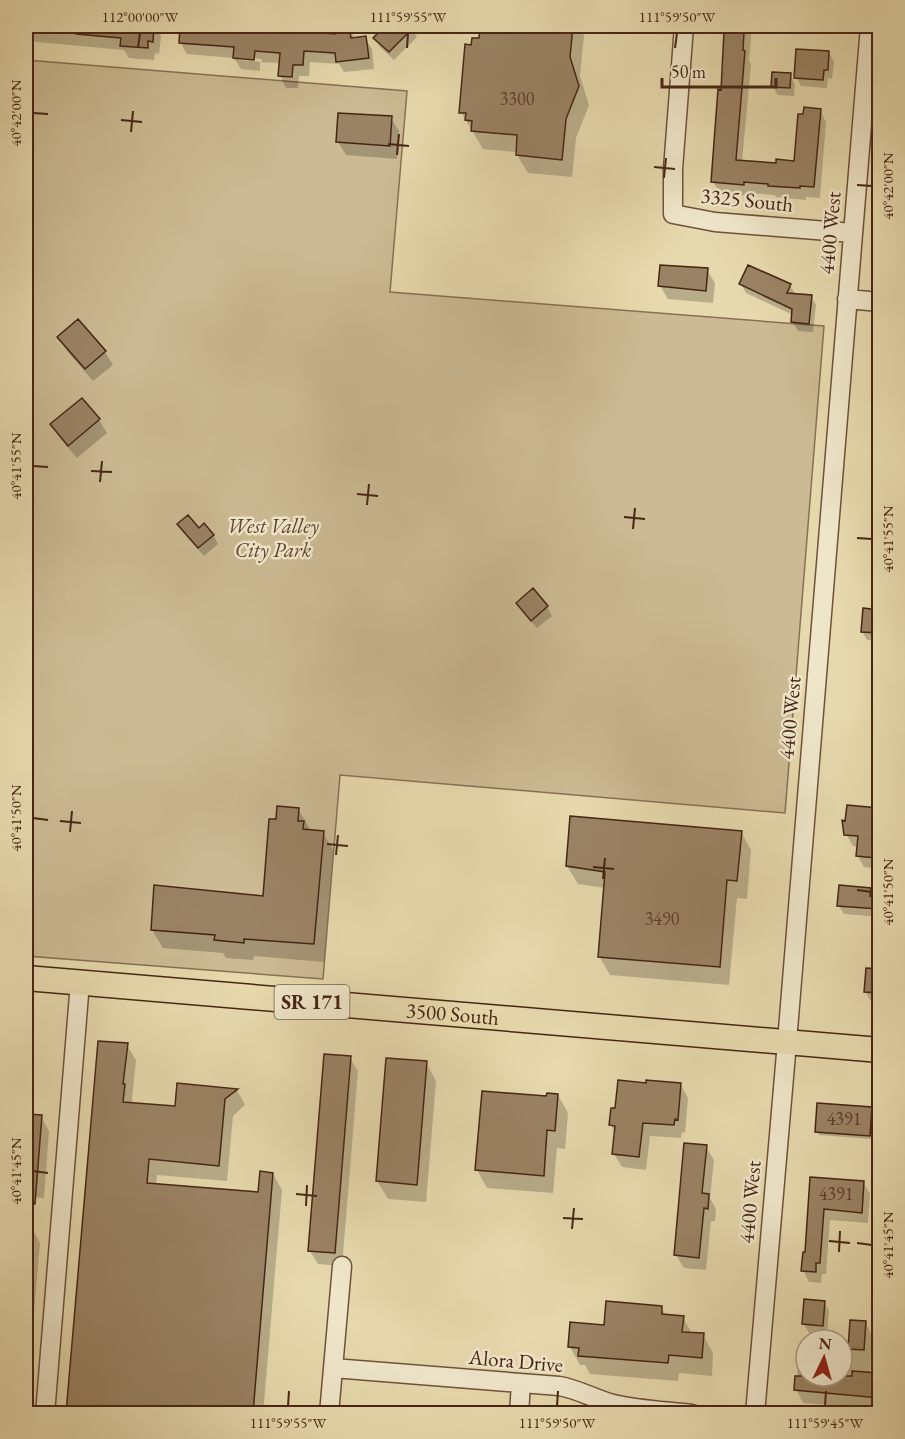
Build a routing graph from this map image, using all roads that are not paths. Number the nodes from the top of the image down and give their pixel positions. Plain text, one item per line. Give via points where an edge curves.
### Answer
1 (684, 26) edge
2 (870, 26) edge
3 (853, 233) junction
4 (847, 298) junction
5 (879, 302) edge
6 (26, 978) edge
7 (80, 982) junction
8 (787, 1042) junction
9 (879, 1050) edge
10 (342, 1266) dead end
11 (333, 1368) junction
12 (521, 1383) junction
13 (663, 1412) edge
14 (45, 1413) edge
15 (329, 1413) edge
16 (519, 1413) edge
17 (692, 1413) edge
18 (755, 1413) edge

1 - 3 street, 3325 South via 672,214 715,222
2 - 3 street, 4400 West
3 - 4 street, 4400 West
4 - 5 street
4 - 8 street, 4400 West
6 - 7 main road, 3500 South / SR 171
7 - 8 main road, 3500 South / SR 171
7 - 14 street
8 - 9 main road, 3500 South / SR 171
8 - 18 street, 4400 West
10 - 11 street
11 - 12 street, Alora Drive
11 - 15 street
12 - 13 street, Alora Drive via 566,1387 613,1404
12 - 16 street
13 - 17 street, Alora Drive

